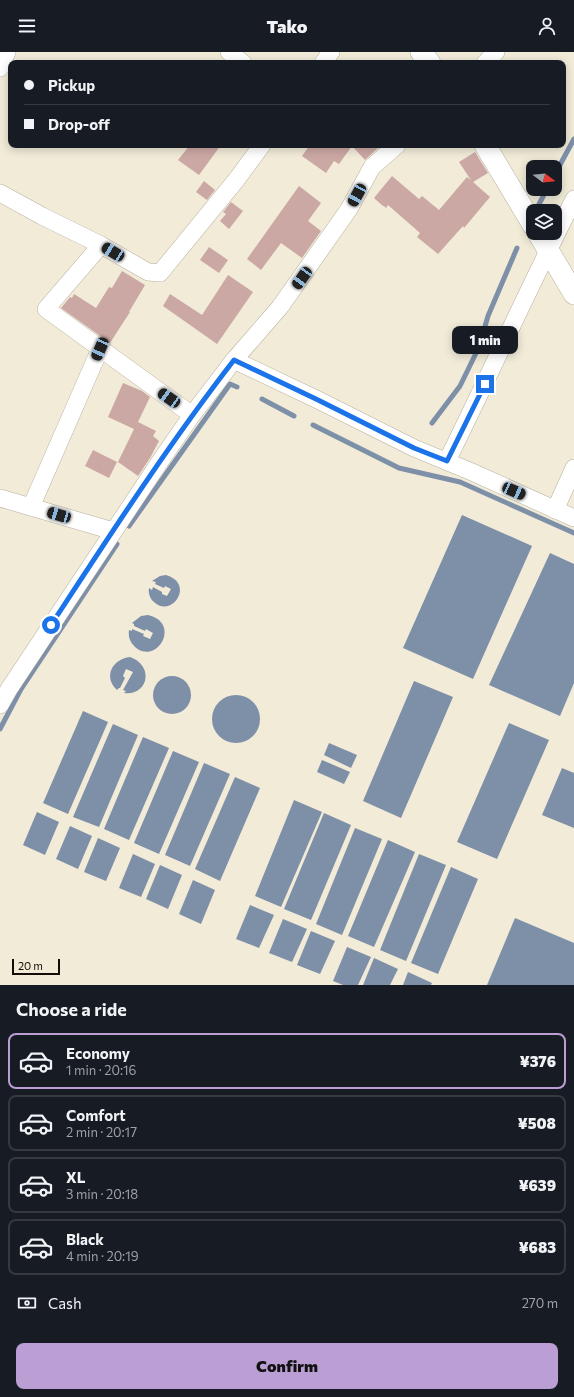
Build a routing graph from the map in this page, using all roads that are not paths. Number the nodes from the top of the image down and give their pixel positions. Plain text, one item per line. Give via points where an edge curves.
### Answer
1 (7, 52) edge
2 (229, 52) edge
3 (421, 52) edge
4 (496, 52) edge
5 (239, 60) edge
6 (428, 60) edge
7 (488, 60) edge
8 (0, 68) edge
9 (260, 148) edge
10 (394, 148) edge
11 (487, 148) edge
12 (0, 193) edge
13 (574, 199) edge
14 (526, 213) edge
15 (543, 241) edge
16 (101, 245) junction
17 (574, 294) edge
18 (100, 349) junction
19 (234, 360) junction
20 (192, 415) junction
21 (447, 461) junction
22 (574, 468) edge
23 (0, 498) edge
24 (31, 507) junction
25 (555, 510) junction
26 (574, 518) edge
27 (113, 531) junction
28 (0, 705) edge

1 - 8 street
2 - 5 street
3 - 6 street
4 - 7 street
9 - 16 street via 160,273 148,272
10 - 19 street via 372,167 349,209 305,274
11 - 14 street
12 - 16 street
13 - 15 street
15 - 17 street
15 - 21 street via 491,371
16 - 18 street via 46,309
18 - 20 street
18 - 24 street
19 - 20 street
19 - 21 street via 414,448
20 - 27 street
21 - 25 street
22 - 25 street
23 - 24 street
24 - 27 street
25 - 26 street
27 - 28 street

